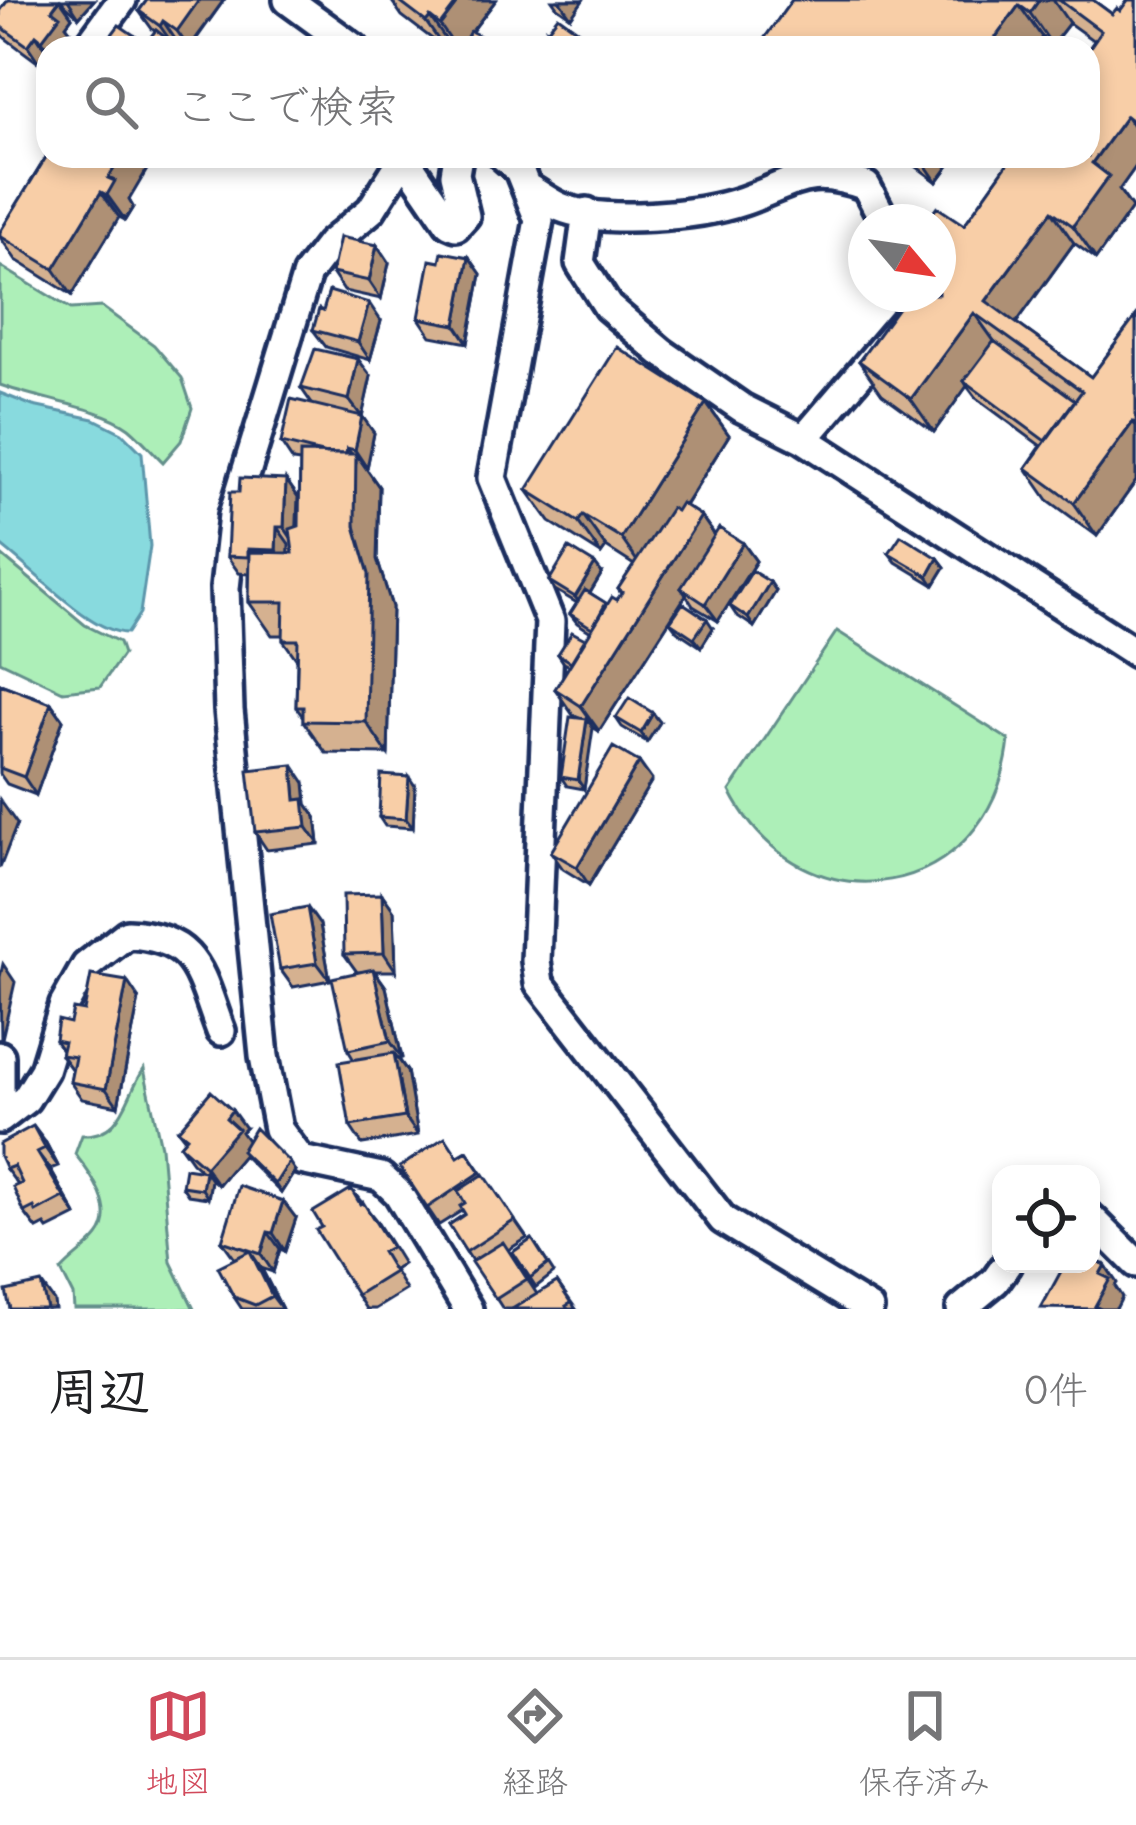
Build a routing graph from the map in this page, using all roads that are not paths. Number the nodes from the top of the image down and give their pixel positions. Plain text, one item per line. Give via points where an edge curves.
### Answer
1 (122, 0) edge
2 (294, 2) edge
3 (96, 36) edge
4 (338, 36) edge
5 (397, 168) edge
6 (411, 168) edge
7 (456, 168) edge
8 (517, 168) edge
9 (529, 188) junction
10 (876, 204) edge
11 (587, 212) junction
12 (913, 312) edge
13 (804, 439) junction
14 (1136, 653) edge
15 (221, 1031) dead end
16 (0, 1056) edge
17 (0, 1097) edge
18 (0, 1119) edge
19 (1100, 1227) edge
20 (1136, 1264) edge
21 (1000, 1273) edge
22 (463, 1307) edge
23 (869, 1309) edge
24 (961, 1309) edge

1 - 3 street
2 - 4 street
5 - 22 street via 371,210 307,274 239,494 225,588 229,710 278,1129 301,1160 381,1177 398,1192
6 - 7 street via 456,226 465,216
8 - 9 street
9 - 11 street
9 - 23 street via 539,220 536,251 492,478 550,621 539,983 723,1220
10 - 11 street via 866,186 835,175 796,177 683,217
11 - 13 street via 580,263 608,307 742,409
12 - 13 street
13 - 14 street
15 - 18 street via 194,962 157,935 127,934 86,966 44,1070
16 - 17 street
19 - 20 street
21 - 24 street

